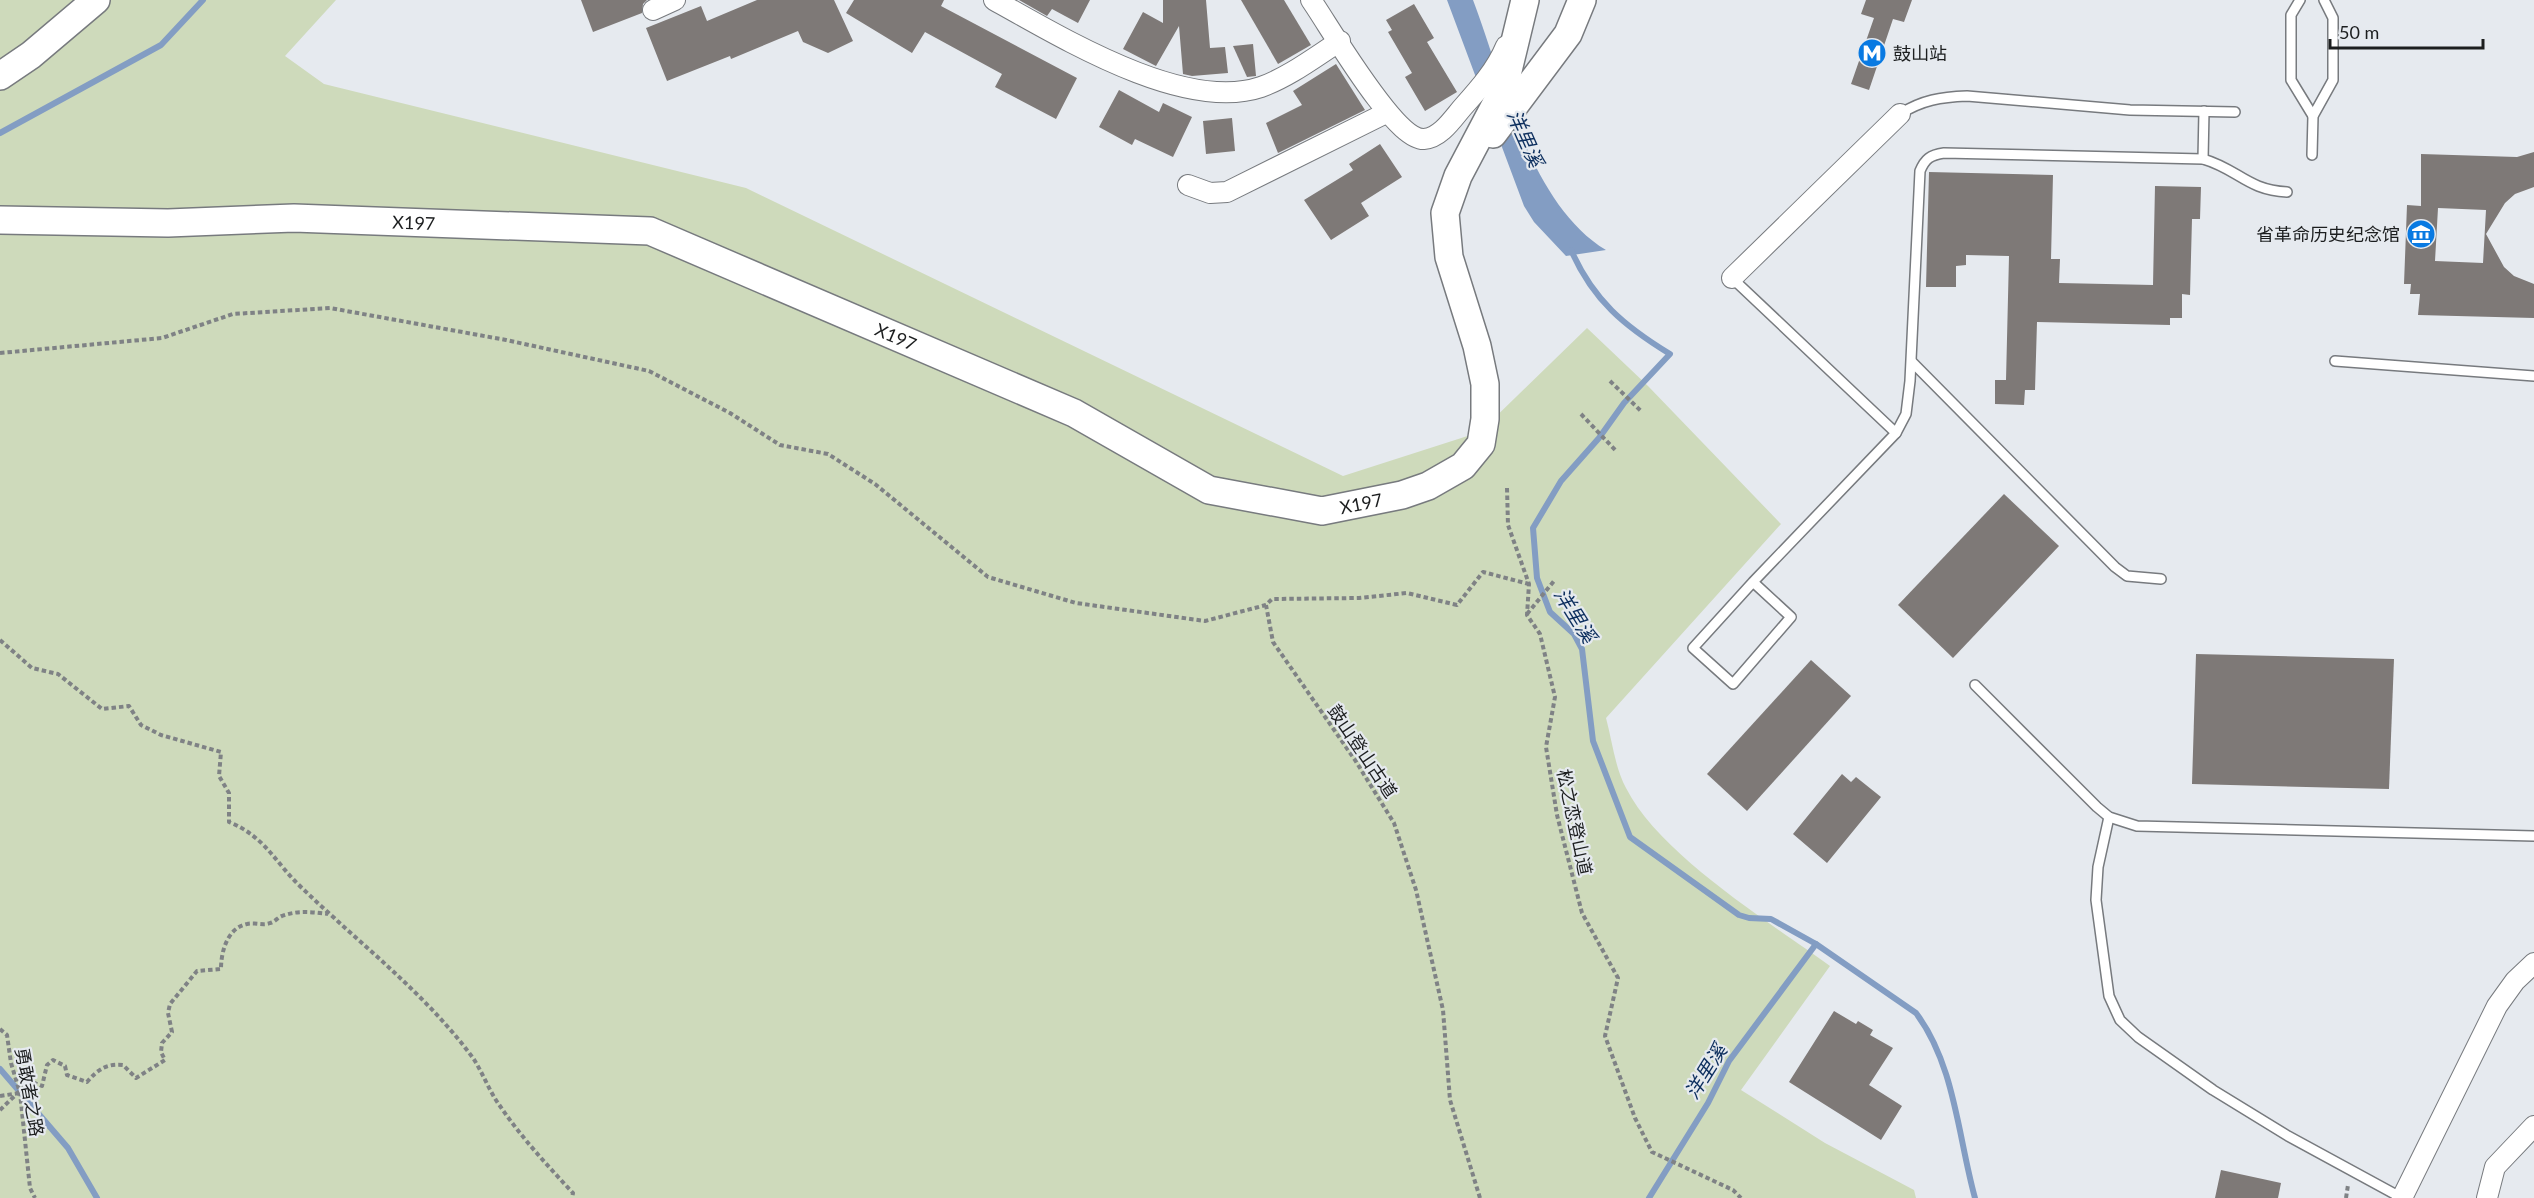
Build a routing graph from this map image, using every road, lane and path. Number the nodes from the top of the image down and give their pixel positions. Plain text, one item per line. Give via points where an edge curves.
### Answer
1 (96, 0) edge
2 (675, 0) edge
3 (994, 0) edge
4 (1311, 0) edge
5 (1582, 0) edge
6 (2300, 0) edge
7 (2324, 0) edge
8 (1523, 5) edge
9 (653, 10) dead end
10 (1340, 41) junction
11 (1503, 71) junction
12 (0, 76) edge
13 (2204, 111) junction
14 (2235, 112) dead end
15 (1386, 113) junction
16 (1900, 114) joint
17 (2313, 116) junction
18 (1483, 139) junction
19 (2312, 155) dead end
20 (2203, 159) junction
21 (1188, 185) dead end
22 (2287, 192) dead end
23 (0, 219) edge
24 (1732, 278) joint
25 (0, 353) edge
26 (2335, 361) dead end
27 (1912, 362) junction
28 (2534, 376) edge
29 (1610, 381) dead end
30 (1641, 411) dead end
31 (1581, 414) dead end
32 (1896, 433) junction
33 (1617, 452) dead end
34 (1508, 488) dead end
35 (2161, 579) dead end
36 (1554, 580) dead end
37 (1752, 582) junction
38 (1529, 584) junction
39 (1266, 605) junction
40 (1527, 615) junction
41 (0, 640) edge
42 (1975, 685) dead end
43 (2109, 817) junction
44 (2534, 836) edge
45 (329, 915) junction
46 (2534, 963) edge
47 (0, 1029) edge
48 (20, 1093) junction
49 (0, 1096) edge
50 (0, 1110) edge
51 (2534, 1126) edge
52 (35, 1198) edge
53 (572, 1198) edge
54 (1480, 1198) edge
55 (1741, 1198) edge
56 (2402, 1198) edge
57 (2487, 1198) edge

1 - 12 main road
2 - 9 street
3 - 10 street via 1152,79 1210,93 1260,87
4 - 10 street
5 - 18 main road via 1568,34 1516,106
6 - 17 lane via 2291,15 2291,80
7 - 17 lane via 2333,18 2332,80
8 - 11 main road
10 - 15 street
11 - 15 street via 1440,132 1425,139 1408,135
11 - 18 main road
13 - 14 lane
13 - 16 lane via 2130,110 1942,96 1920,102
13 - 20 lane
15 - 21 street via 1227,192 1210,193
16 - 24 street
17 - 19 lane
18 - 23 main road, X197 / X197 via 1458,176 1445,213 1446,241 1482,367 1486,400 1481,444 1463,466 1428,486 1322,511 1209,489 1074,413 650,231 294,218 168,223
20 - 22 lane via 2218,163 2253,186
20 - 27 lane via 1932,155 1920,171
24 - 32 lane
25 - 39 path via 162,338 233,314 330,308 506,340 649,371 730,412 780,445 828,454 875,484 988,578 1076,603 1205,621
26 - 28 lane
27 - 32 lane via 1906,414
27 - 35 lane via 2115,567 2127,576
29 - 30 path
31 - 33 path
32 - 37 lane
34 - 38 path via 1508,525
36 - 40 path
37 - 37 lane via 1791,617 1733,684 1693,648
38 - 39 path via 1483,572 1457,605 1407,593 1272,599
38 - 40 path
39 - 54 path, 鼓山登山古道 via 1273,642 1394,823 1416,890 1443,1010 1450,1100
40 - 55 path, 松之恋登山道 via 1540,634 1555,697 1546,747 1557,815 1582,913 1618,978 1605,1036 1635,1118 1652,1152 1733,1190
41 - 45 path via 32,668 58,674 102,709 129,706 141,725 161,735 221,752 219,776 229,793 229,822 248,830 269,849 291,879
42 - 43 lane
43 - 44 lane via 2137,826
43 - 56 lane via 2098,867 2096,900 2109,996 2120,1020 2213,1090
45 - 48 path via 302,911 280,916 273,923 246,924 235,931 223,945 221,969 197,971 170,1004 172,1032 162,1043 161,1052 165,1060 136,1078 123,1065 111,1063 87,1082 67,1075 65,1066 52,1060 42,1086 30,1081
45 - 53 path via 390,967 473,1059 499,1106 573,1193
46 - 56 street via 2515,981 2498,1006
47 - 48 path, 勇敢者之路 via 7,1035
48 - 49 path
48 - 50 path
48 - 52 path, 勇敢者之路 via 30,1188
51 - 57 street via 2495,1167

